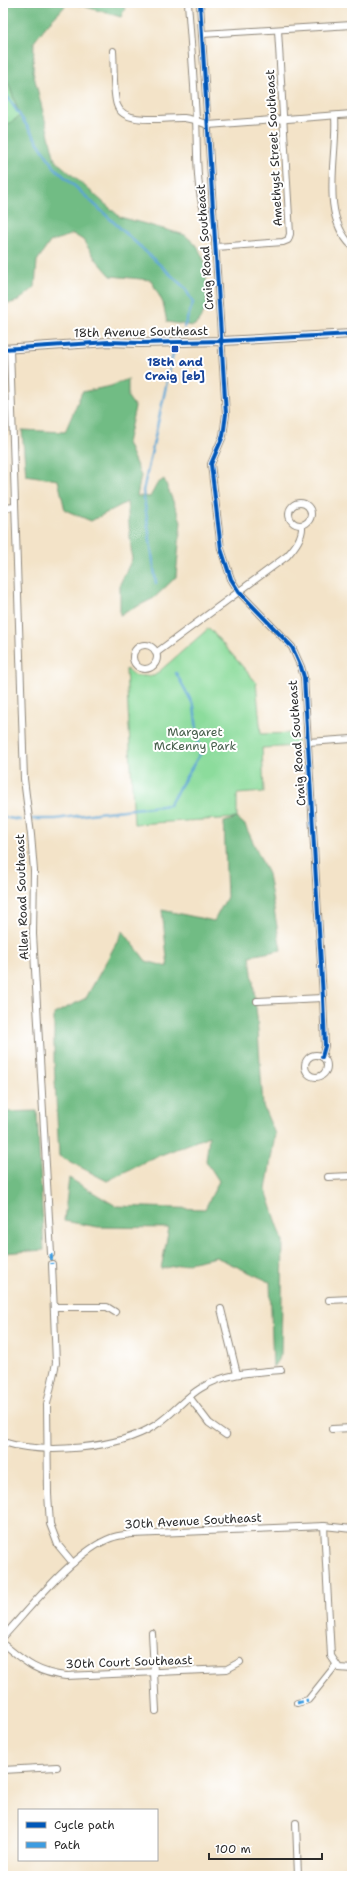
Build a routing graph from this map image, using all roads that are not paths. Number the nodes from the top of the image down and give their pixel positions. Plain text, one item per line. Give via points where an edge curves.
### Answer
1 (188, 3) edge
2 (200, 4) edge
3 (352, 25) edge
4 (278, 30) junction
5 (202, 34) junction
6 (113, 50) dead end
7 (352, 114) edge
8 (335, 116) junction
9 (196, 120) junction
10 (284, 120) junction
11 (208, 125) junction
12 (214, 237) junction
13 (352, 246) edge
14 (216, 247) junction
15 (352, 334) edge
16 (222, 340) junction
17 (6, 349) edge
18 (15, 507) junction
19 (3, 508) edge
20 (302, 525) dead end
21 (239, 592) junction
22 (156, 653) dead end
23 (352, 739) edge
24 (308, 742) junction
25 (323, 998) junction
26 (257, 1000) dead end
27 (322, 1057) dead end
28 (352, 1176) edge
29 (328, 1177) dead end
30 (51, 1254) dead end
31 (52, 1264) dead end
32 (352, 1299) edge
33 (329, 1300) dead end
34 (54, 1307) junction
35 (221, 1310) dead end
36 (116, 1312) dead end
37 (281, 1370) dead end
38 (237, 1374) junction
39 (190, 1398) junction
40 (352, 1428) edge
41 (332, 1429) dead end
42 (226, 1435) dead end
43 (3, 1442) edge
44 (47, 1448) junction
45 (324, 1526) junction
46 (352, 1529) edge
47 (73, 1563) junction
48 (152, 1633) dead end
49 (3, 1637) edge
50 (3, 1644) edge
51 (240, 1662) dead end
52 (336, 1665) junction
53 (352, 1669) edge
54 (154, 1672) junction
55 (297, 1703) dead end
56 (156, 1711) dead end
57 (57, 1767) dead end
58 (3, 1770) edge
59 (296, 1823) dead end
60 (298, 1876) edge

1 - 9 street
2 - 5 street, Craig Road Southeast
3 - 4 street
4 - 5 street
4 - 10 street, Amethyst Street Southeast
5 - 11 street, Craig Road Southeast
6 - 9 street via 116,105 121,113 131,119
7 - 8 street
8 - 10 street
8 - 13 street via 336,134 331,169 337,224
9 - 11 street
9 - 12 street via 197,179
10 - 11 street
10 - 14 street, Amethyst Street Southeast via 290,234 288,240
11 - 12 street, Craig Road Southeast
12 - 14 street, Craig Road Southeast
14 - 16 street, Craig Road Southeast
15 - 16 street, 18th Avenue Southeast
16 - 17 street, 18th Avenue Southeast via 109,342
16 - 21 street, Craig Road Southeast via 226,425 213,457 211,472 221,549 231,579
17 - 18 street, Allen Road Southeast
18 - 19 street
18 - 30 street, Allen Road Southeast via 24,779 34,871 33,934
20 - 21 street via 298,542 287,556
21 - 22 street
21 - 24 street, Craig Road Southeast via 285,639 298,657 304,677
23 - 24 street
24 - 25 street, Craig Road Southeast
25 - 26 street
25 - 27 street, Craig Road Southeast via 325,1046
28 - 29 street
31 - 34 street
32 - 33 street
34 - 36 street via 107,1306
34 - 44 street via 56,1363 47,1404
35 - 38 street
37 - 38 street
38 - 39 street via 201,1388
39 - 42 street via 209,1423
39 - 44 street via 154,1426 130,1438 85,1447
40 - 41 street
43 - 44 street via 30,1448
44 - 47 street via 50,1524 58,1545
45 - 46 street, 30th Avenue Southeast
45 - 47 street, 30th Avenue Southeast via 132,1534 108,1539
45 - 52 street via 330,1650
47 - 49 street, 30th Avenue Southeast
48 - 54 street
50 - 54 street, 30th Court Southeast via 28,1665 55,1675
51 - 54 street, 30th Court Southeast via 227,1668
52 - 53 street via 343,1669
52 - 55 street via 308,1700
54 - 56 street
57 - 58 street
59 - 60 street

